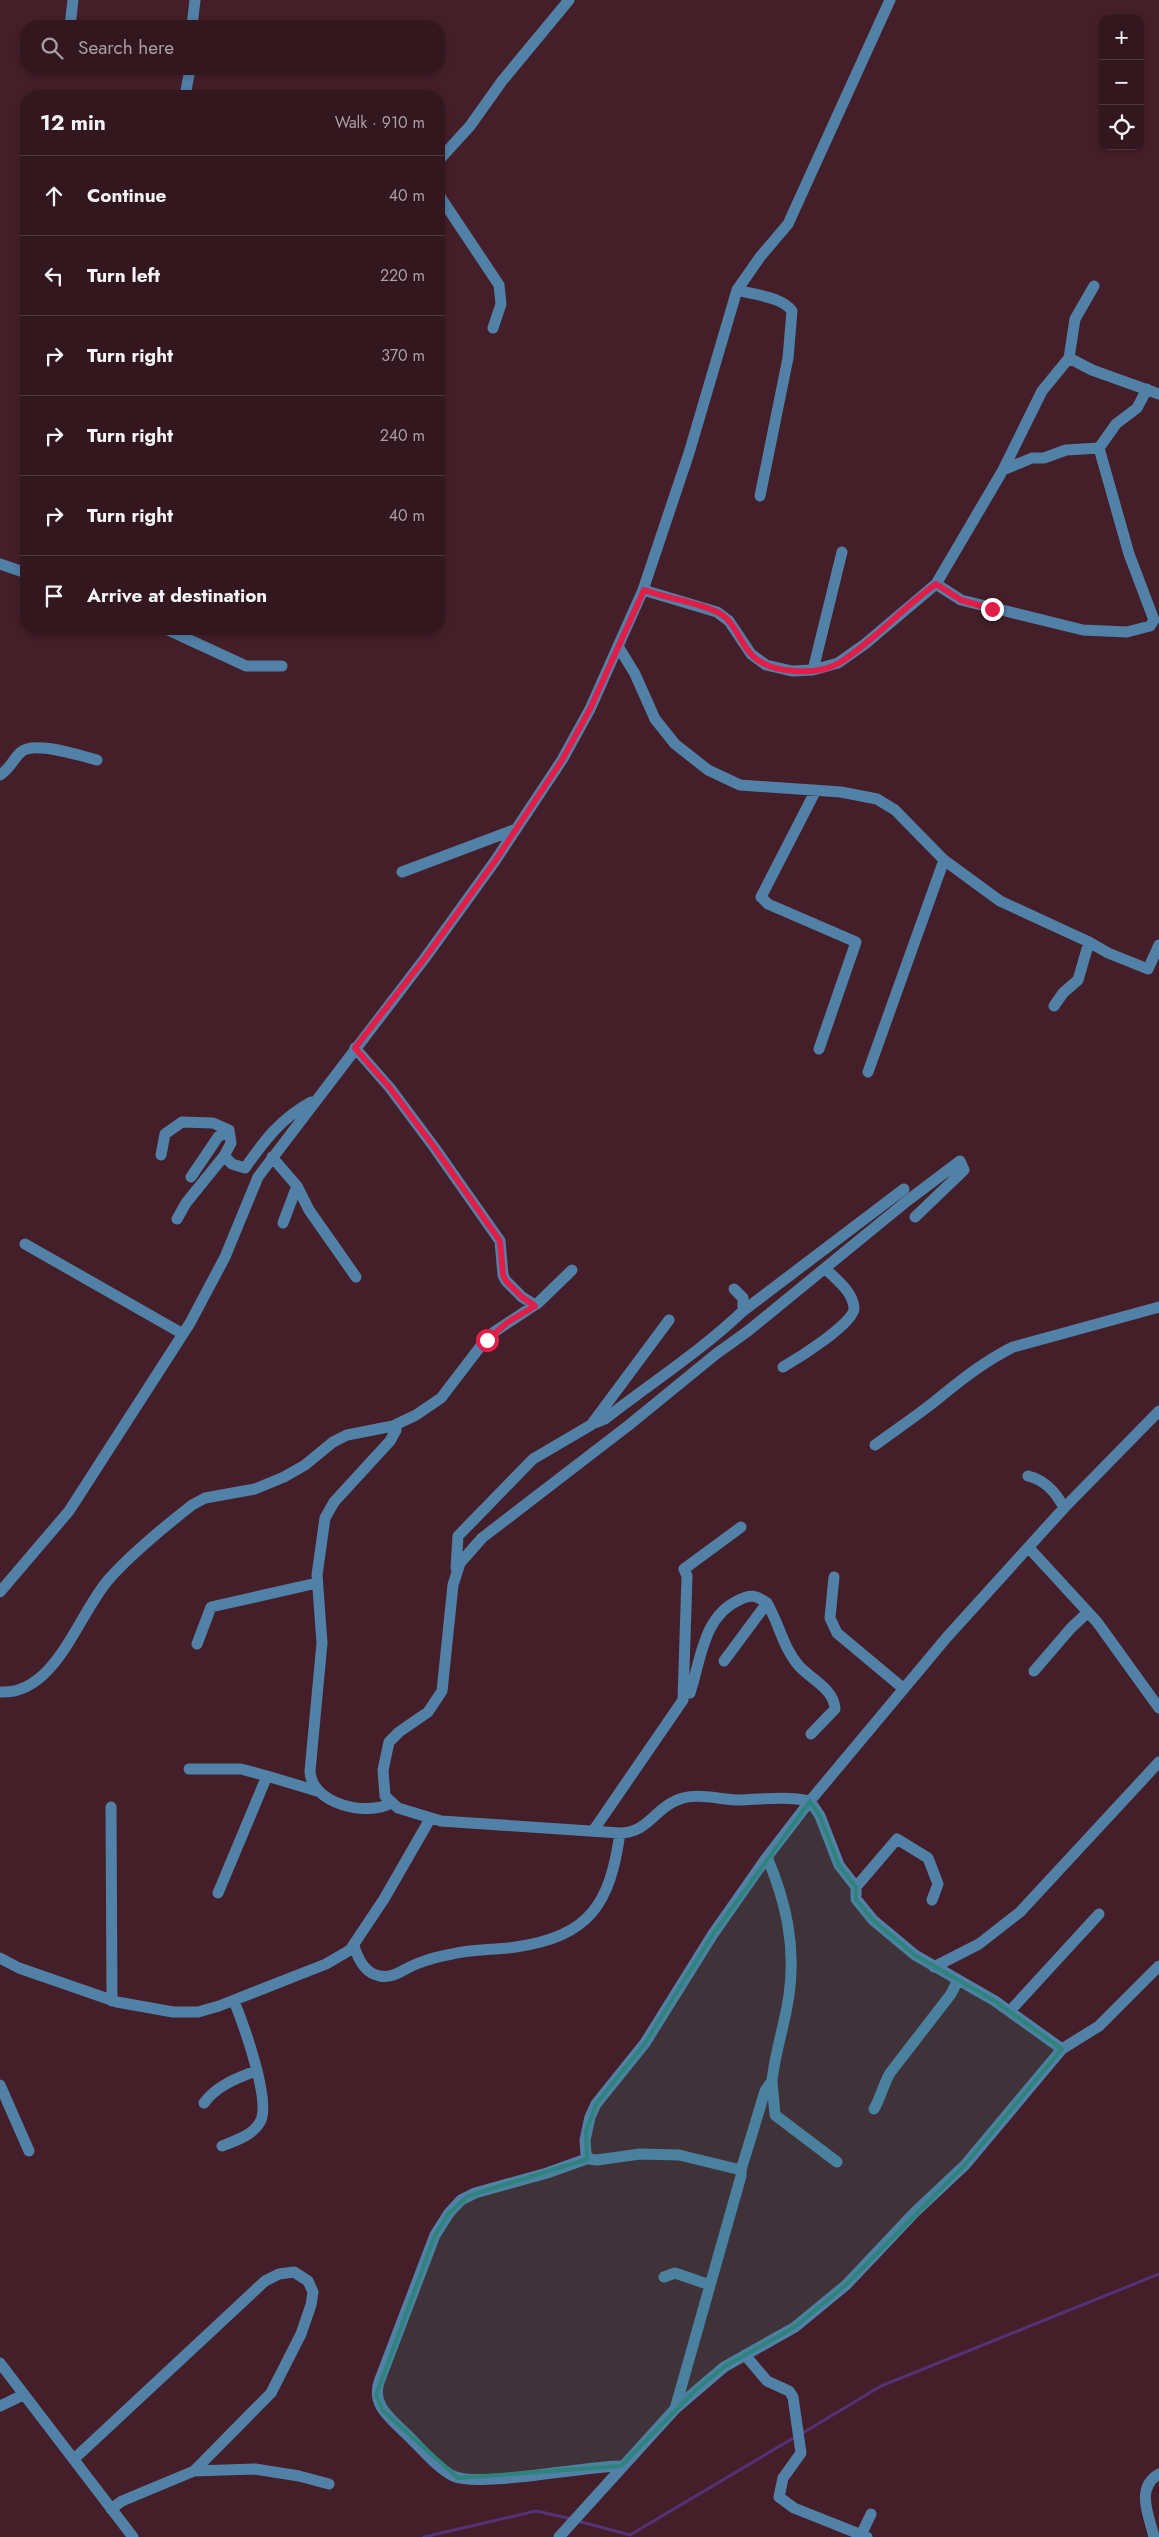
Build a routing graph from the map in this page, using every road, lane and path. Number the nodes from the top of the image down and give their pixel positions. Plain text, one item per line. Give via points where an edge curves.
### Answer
1 (73, 0) edge
2 (195, 0) edge
3 (569, 0) edge
4 (890, 0) edge
5 (71, 20) edge
6 (193, 20) edge
7 (189, 75) edge
8 (186, 90) edge
9 (445, 153) edge
10 (445, 204) edge
11 (1094, 286) dead end
12 (737, 290) junction
13 (493, 328) dead end
14 (1069, 358) junction
15 (1147, 389) junction
16 (1159, 394) edge
17 (1099, 448) junction
18 (1003, 470) junction
19 (760, 496) dead end
20 (842, 552) dead end
21 (0, 564) edge
22 (20, 571) edge
23 (936, 584) junction
24 (644, 590) junction
25 (179, 635) edge
26 (618, 646) junction
27 (282, 666) dead end
28 (812, 670) junction
29 (97, 760) dead end
30 (0, 775) edge
31 (816, 790) junction
32 (516, 829) junction
33 (944, 860) junction
34 (402, 872) dead end
35 (1089, 942) junction
36 (1159, 945) edge
37 (1054, 1006) dead end
38 (355, 1048) junction
39 (819, 1049) dead end
40 (868, 1072) dead end
41 (314, 1100) junction
42 (229, 1130) junction
43 (161, 1155) dead end
44 (224, 1156) junction
45 (272, 1157) junction
46 (191, 1177) dead end
47 (297, 1186) junction
48 (904, 1189) dead end
49 (915, 1217) dead end
50 (177, 1219) dead end
51 (283, 1224) dead end
52 (25, 1244) dead end
53 (825, 1268) junction
54 (572, 1270) dead end
55 (356, 1277) dead end
56 (734, 1289) dead end
57 (535, 1306) junction
58 (1159, 1307) edge
59 (743, 1311) junction
60 (669, 1320) dead end
61 (184, 1334) junction
62 (783, 1367) dead end
63 (1159, 1411) edge
64 (591, 1425) junction
65 (394, 1426) junction
66 (875, 1445) dead end
67 (1028, 1476) dead end
68 (1064, 1508) junction
69 (741, 1527) dead end
70 (1028, 1548) junction
71 (456, 1570) junction
72 (834, 1577) dead end
73 (317, 1583) junction
74 (0, 1592) edge
75 (767, 1603) junction
76 (1088, 1612) junction
77 (197, 1644) dead end
78 (724, 1661) dead end
79 (1034, 1671) dead end
80 (904, 1689) junction
81 (0, 1692) edge
82 (683, 1692) junction
83 (1159, 1708) edge
84 (811, 1734) dead end
85 (1159, 1762) edge
86 (189, 1770) dead end
87 (267, 1776) junction
88 (317, 1791) junction
89 (810, 1801) junction
90 (391, 1803) junction
91 (111, 1807) dead end
92 (430, 1819) junction
93 (593, 1831) junction
94 (620, 1834) junction
95 (767, 1857) junction
96 (856, 1887) junction
97 (218, 1893) dead end
98 (932, 1900) dead end
99 (1099, 1914) dead end
100 (354, 1946) junction
101 (0, 1958) edge
102 (1159, 1966) edge
103 (934, 1967) junction
104 (958, 1980) junction
105 (112, 2000) junction
106 (234, 2001) junction
107 (1010, 2011) junction
108 (1062, 2048) junction
109 (256, 2071) junction
110 (772, 2081) junction
111 (0, 2085) edge
112 (204, 2103) dead end
113 (874, 2109) dead end
114 (222, 2146) dead end
115 (29, 2151) dead end
116 (589, 2158) junction
117 (837, 2162) dead end
118 (741, 2170) junction
119 (664, 2277) dead end
120 (710, 2285) junction
121 (745, 2355) junction
122 (0, 2363) edge
123 (23, 2395) junction
124 (0, 2406) edge
125 (675, 2409) junction
126 (74, 2459) junction
127 (621, 2466) junction
128 (194, 2471) junction
129 (1159, 2474) edge
130 (329, 2484) dead end
131 (111, 2509) junction
132 (871, 2514) dead end
133 (864, 2536) edge
134 (133, 2537) edge
135 (559, 2537) edge
136 (1154, 2537) edge

1 - 5 street
2 - 6 street
3 - 9 street
4 - 12 street via 788,224
7 - 8 street
10 - 13 street via 499,286 500,304
11 - 14 street via 1075,319
12 - 19 street via 775,299 792,311 788,358
12 - 24 street
14 - 15 street via 1092,370
14 - 18 street via 1042,392
15 - 16 street
15 - 17 street via 1137,408 1116,424
17 - 18 street via 1066,450 1044,458 1032,458
17 - 23 street via 1129,554 1154,620 1150,626 1127,632 1083,630 961,600
18 - 23 street
20 - 28 street
21 - 22 street
23 - 28 street via 838,663
24 - 26 street
24 - 28 street via 717,612 729,621 751,654 766,665 792,671
25 - 27 street via 246,666
26 - 31 street via 635,674 655,719 674,744 708,770 740,785
26 - 32 street via 590,709 562,760
29 - 30 street via 33,747 20,752 10,768
31 - 33 street via 877,799 895,810
31 - 39 street via 761,897 768,904 856,942
32 - 34 street
32 - 38 street via 425,958
33 - 35 street via 1000,901
33 - 40 street
35 - 36 street via 1148,969
35 - 37 street via 1078,980
38 - 41 street
38 - 57 street via 390,1088 500,1241 506,1281
41 - 44 street via 294,1111 267,1136 245,1168 232,1164
41 - 45 street
42 - 43 street via 213,1123 182,1122 165,1134
42 - 44 street via 231,1143
42 - 46 street via 218,1137
44 - 50 street
45 - 47 street
45 - 61 street via 258,1177 225,1257
47 - 51 street
47 - 55 street via 309,1210
48 - 59 street
49 - 53 street via 964,1170 960,1161
52 - 61 street
53 - 62 street via 844,1286 854,1309 852,1316
53 - 71 street via 482,1538
54 - 57 street
56 - 59 street via 742,1298
57 - 65 street via 494,1332 441,1398
58 - 66 street via 1013,1347 960,1379
59 - 64 street via 649,1386
60 - 64 street
61 - 74 street via 69,1511
63 - 68 street
64 - 71 street via 533,1459 458,1536
65 - 73 street via 396,1430 390,1441 327,1513
65 - 81 street via 347,1435 284,1477 255,1489 205,1498 192,1505 110,1578 73,1637 38,1681 23,1690
67 - 68 street via 1039,1479 1053,1491
68 - 70 street
69 - 82 street via 684,1569 687,1576
70 - 76 street
70 - 80 street
71 - 90 street via 440,1698 428,1712 395,1735 385,1752 383,1783
72 - 80 street via 830,1618 837,1633
73 - 77 street via 211,1607
73 - 88 street via 322,1643 310,1771
75 - 78 street
75 - 82 street via 749,1595 733,1602 717,1618 702,1648 690,1693
75 - 84 street via 789,1654 816,1683 829,1691 834,1700 835,1709
76 - 79 street
76 - 83 street
80 - 89 street
82 - 93 street via 683,1700
85 - 103 street via 1020,1912 979,1944
86 - 87 street via 241,1769
87 - 88 street
87 - 97 street
88 - 90 street via 329,1800 358,1807 375,1809
89 - 94 street via 692,1796 667,1806 640,1829
89 - 95 street
89 - 96 street via 820,1816 839,1865
90 - 92 street
91 - 105 street
92 - 93 street
92 - 100 street
93 - 94 street
94 - 100 street via 612,1880 606,1891 583,1921 555,1938 514,1947 452,1954 418,1963 388,1977 367,1970
95 - 110 street via 783,1897 792,1960 789,1996
95 - 116 street via 713,1934 645,2043 596,2104 586,2131 585,2148
96 - 98 street via 896,1840 928,1858 938,1884
96 - 103 street via 856,1899 874,1920
99 - 107 street
100 - 106 street via 337,1959
101 - 105 street via 19,1968
102 - 108 street via 1099,2026
103 - 104 street
104 - 107 street
104 - 113 street via 951,1994 890,2073
105 - 106 street via 160,2011 188,2013
106 - 109 street
107 - 108 street
108 - 121 street via 965,2165 846,2285 794,2327
109 - 112 street via 226,2084
109 - 114 street via 264,2105 263,2117 248,2134
110 - 117 street via 775,2115
110 - 118 street via 765,2091
111 - 115 street
116 - 118 street via 597,2160 651,2153 679,2155
116 - 127 street via 475,2193 461,2200 449,2212 435,2235 376,2395 384,2411 437,2463 458,2478 524,2476
118 - 120 street
119 - 120 street via 675,2273
120 - 125 street
121 - 125 street via 724,2367
121 - 133 street via 767,2381 789,2391 796,2406 801,2453 783,2478 779,2497 794,2508
122 - 123 street
123 - 124 street
123 - 126 street
125 - 127 street
126 - 128 street via 265,2281 279,2274 298,2273 310,2284 312,2298 301,2334 287,2363 265,2400
126 - 131 street
127 - 135 street
128 - 130 street via 255,2469
128 - 131 street
129 - 136 street via 1149,2481 1145,2491
131 - 134 street
132 - 133 street

